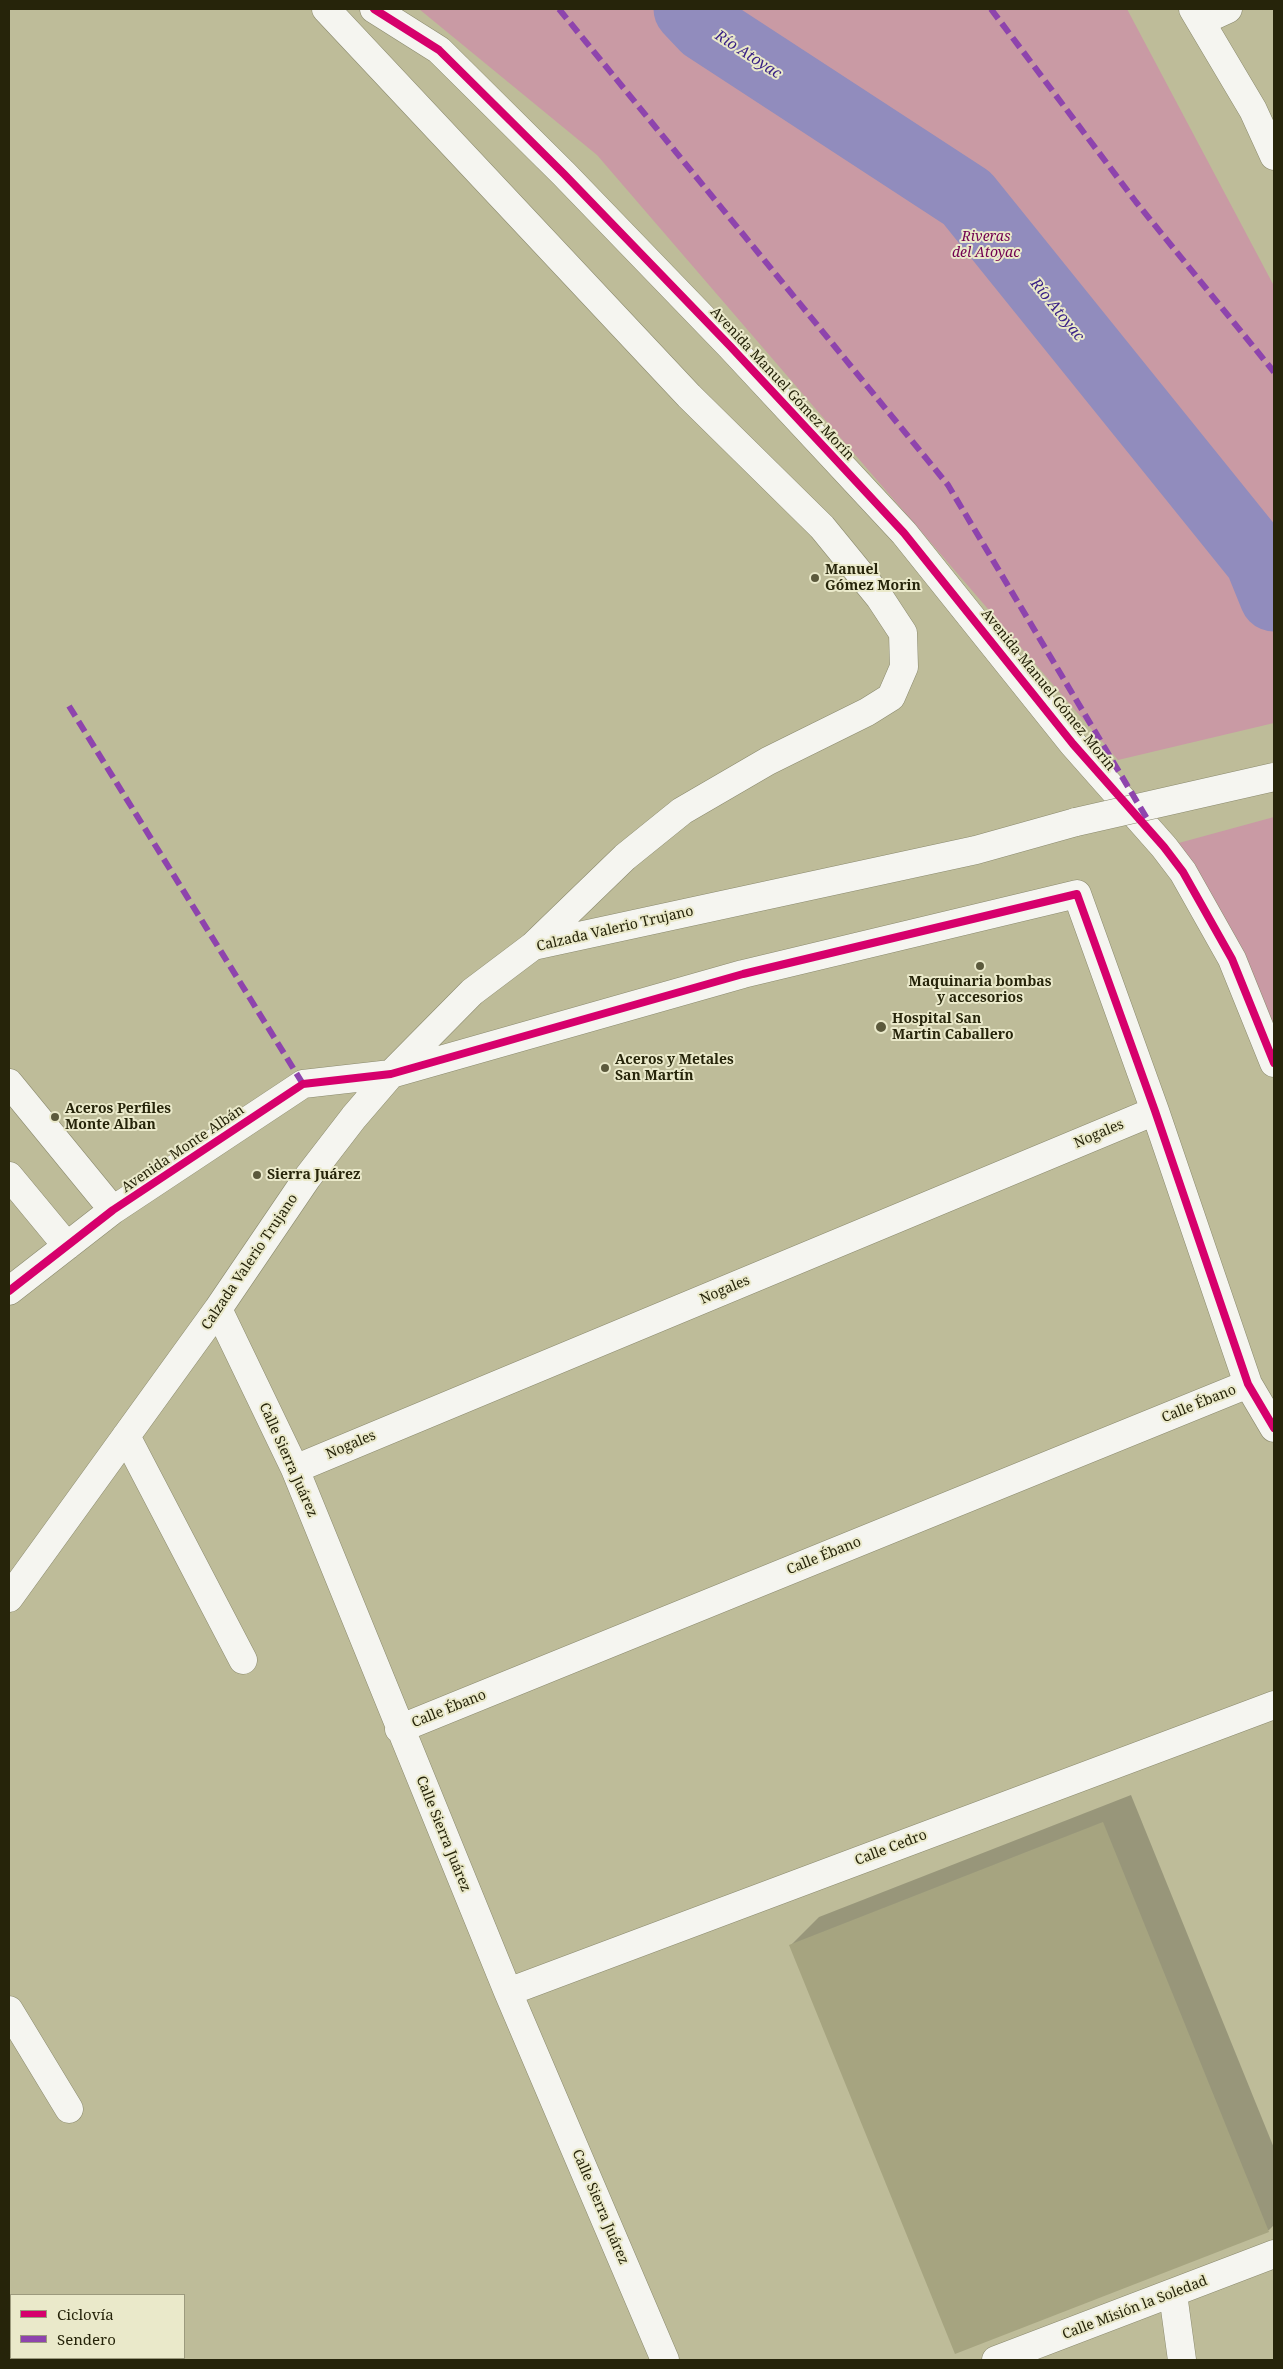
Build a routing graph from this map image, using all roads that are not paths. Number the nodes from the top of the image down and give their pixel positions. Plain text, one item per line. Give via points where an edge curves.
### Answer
1 (326, 9) edge
2 (374, 9) edge
3 (1228, 9) edge
4 (1198, 15) edge
5 (1263, 117) edge
6 (1274, 156) edge
7 (1274, 777) edge
8 (533, 946) junction
9 (1274, 1063) edge
10 (390, 1074) junction
11 (9, 1083) edge
12 (1155, 1111) junction
13 (9, 1176) edge
14 (112, 1210) junction
15 (67, 1246) junction
16 (9, 1291) edge
17 (218, 1309) junction
18 (1248, 1384) junction
19 (1274, 1428) edge
20 (126, 1436) junction
21 (295, 1469) junction
22 (9, 1598) edge
23 (243, 1660) dead end
24 (1274, 1705) edge
25 (399, 1729) junction
26 (508, 1992) junction
27 (9, 2010) edge
28 (69, 2109) dead end
29 (1274, 2254) edge
30 (1172, 2294) junction
31 (665, 2360) edge
32 (996, 2360) edge
33 (1182, 2360) edge

1 - 8 street via 689,396 822,527 880,598 903,634 904,667 890,697 867,712 768,760 682,811 625,857
2 - 9 street, Avenida Manuel Gómez Morín via 439,50 730,346 904,533 1073,744 1183,872 1232,959
3 - 4 street
4 - 5 street
5 - 6 street
7 - 8 street, Calzada Valerio Trujano, bridge via 1076,822 976,850
8 - 10 street, Calzada Valerio Trujano via 472,992
10 - 12 street, Avenida Monte Albán via 743,974 1077,894
10 - 14 street, Avenida Monte Albán via 303,1084
10 - 17 street, Calzada Valerio Trujano via 307,1178
11 - 14 street
12 - 18 street
12 - 21 street, Nogales
13 - 15 street
14 - 15 street, Avenida Monte Albán
15 - 16 street, Avenida Monte Albán
17 - 20 street, Calzada Valerio Trujano
17 - 21 street, Calle Sierra Juárez
18 - 19 street
18 - 25 street, Calle Ébano
20 - 22 street, Calzada Valerio Trujano
20 - 23 street
21 - 25 street, Calle Sierra Juárez
24 - 26 street, Calle Cedro
25 - 26 street, Calle Sierra Juárez
26 - 31 street, Calle Sierra Juárez
27 - 28 street
29 - 30 street, Calle Misión la Soledad
30 - 32 street, Calle Misión la Soledad
30 - 33 street

